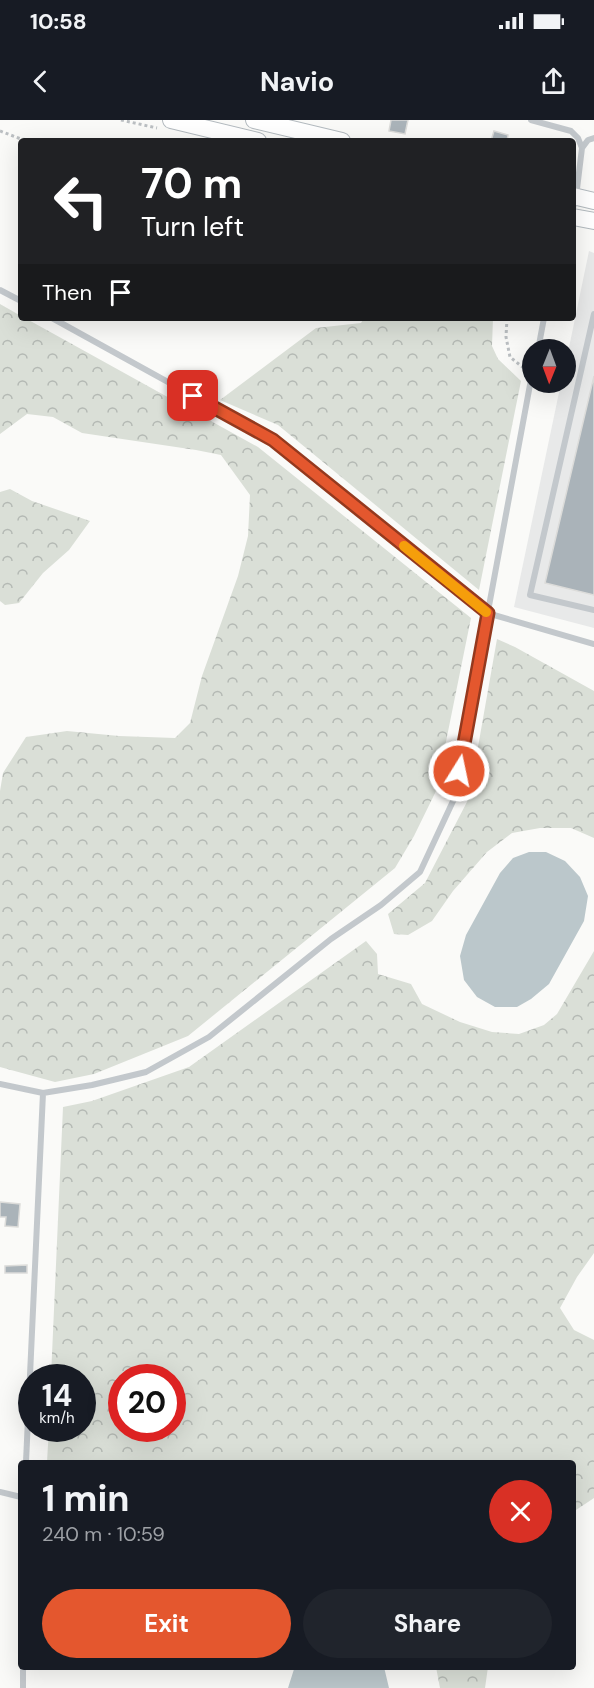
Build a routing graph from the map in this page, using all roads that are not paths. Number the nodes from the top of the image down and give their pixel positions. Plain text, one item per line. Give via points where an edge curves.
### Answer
1 (171, 120) edge
2 (254, 120) edge
3 (531, 120) edge
4 (246, 138) edge
5 (329, 138) edge
6 (594, 138) edge
7 (582, 148) junction
8 (576, 187) edge
9 (576, 200) edge
10 (594, 201) edge
11 (576, 218) edge
12 (594, 221) edge
13 (0, 290) edge
14 (18, 299) edge
15 (594, 314) edge
16 (57, 321) edge
17 (543, 321) edge
18 (540, 339) edge
19 (529, 393) edge
20 (594, 610) edge
21 (488, 613) junction
22 (594, 644) edge
23 (0, 1084) edge
24 (43, 1093) junction
25 (26, 1460) edge
26 (0, 1492) edge
27 (18, 1496) edge
28 (23, 1670) edge
29 (23, 1688) edge

1 - 4 main road
2 - 5 main road
3 - 7 lane via 571,131
6 - 7 lane
7 - 8 lane
9 - 10 main road
11 - 12 main road
13 - 14 lane
15 - 20 lane via 530,595
16 - 21 lane via 273,440
17 - 18 lane
19 - 21 lane
21 - 22 lane
21 - 24 lane via 454,799 420,872 209,1036 146,1071
23 - 24 lane
24 - 25 lane
26 - 27 lane
28 - 29 lane

